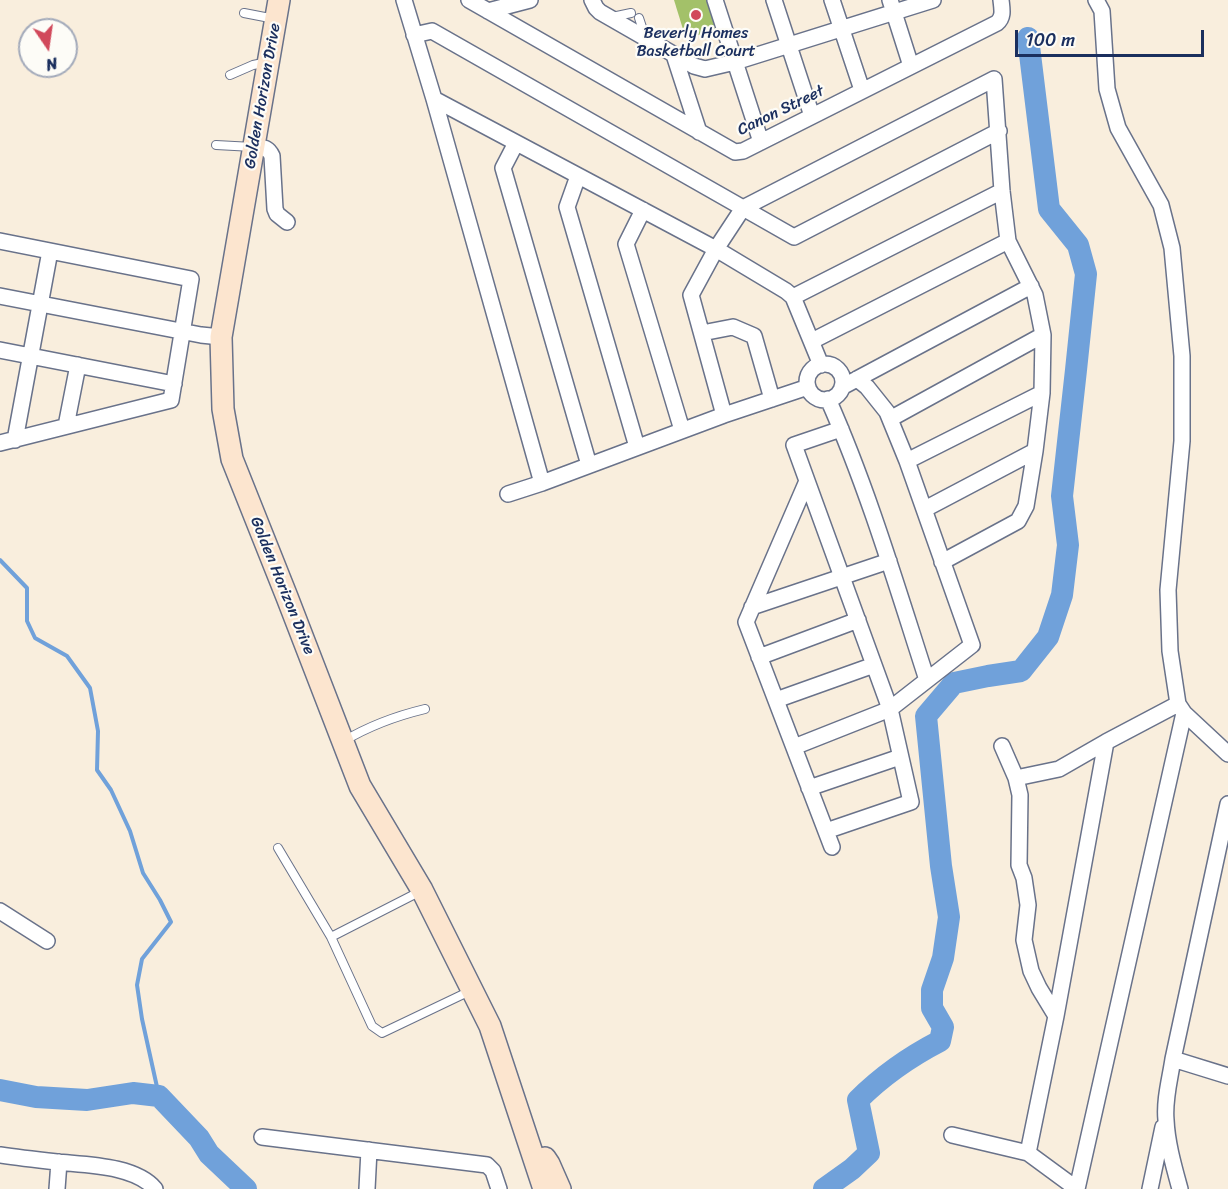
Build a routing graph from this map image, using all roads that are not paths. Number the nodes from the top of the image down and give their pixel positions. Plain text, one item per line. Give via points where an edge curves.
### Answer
1 (404, 0) edge
2 (469, 0) edge
3 (530, 0) edge
4 (592, 0) edge
5 (715, 0) edge
6 (774, 0) edge
7 (832, 0) edge
8 (933, 0) edge
9 (1001, 0) edge
10 (1096, 0) edge
11 (892, 6) edge
12 (278, 9) edge
13 (488, 11) junction
14 (244, 13) dead end
15 (631, 13) dead end
16 (610, 17) junction
17 (639, 18) dead end
18 (842, 29) junction
19 (414, 35) junction
20 (645, 38) junction
21 (789, 46) junction
22 (674, 55) junction
23 (269, 62) junction
24 (735, 62) junction
25 (911, 66) junction
26 (230, 75) dead end
27 (862, 90) junction
28 (434, 99) junction
29 (812, 116) junction
30 (999, 131) junction
31 (699, 132) junction
32 (761, 142) junction
33 (516, 143) junction
34 (216, 145) dead end
35 (254, 147) junction
36 (578, 176) junction
37 (1002, 191) junction
38 (743, 208) junction
39 (643, 210) junction
40 (287, 222) dead end
41 (0, 241) edge
42 (1008, 241) junction
43 (716, 249) junction
44 (50, 251) junction
45 (1031, 286) junction
46 (0, 296) edge
47 (793, 297) junction
48 (40, 303) junction
49 (183, 331) junction
50 (702, 333) junction
51 (1043, 335) junction
52 (221, 337) junction
53 (812, 341) junction
54 (0, 350) edge
55 (30, 356) junction
56 (78, 365) junction
57 (821, 365) junction
58 (856, 379) junction
59 (174, 384) junction
60 (808, 387) junction
61 (842, 387) junction
62 (1042, 393) junction
63 (772, 399) junction
64 (828, 399) junction
65 (724, 415) junction
66 (890, 419) junction
67 (66, 426) junction
68 (841, 429) junction
69 (682, 430) junction
70 (8, 442) edge
71 (637, 447) junction
72 (1035, 451) junction
73 (907, 461) junction
74 (589, 465) junction
75 (807, 481) junction
76 (542, 483) junction
77 (508, 494) dead end
78 (925, 509) junction
79 (889, 561) junction
80 (942, 562) junction
81 (842, 577) junction
82 (752, 607) junction
83 (858, 620) junction
84 (759, 657) junction
85 (874, 664) junction
86 (927, 680) junction
87 (776, 700) junction
88 (424, 709) dead end
89 (890, 709) junction
90 (1181, 709) junction
91 (343, 741) junction
92 (1106, 742) junction
93 (1002, 746) dead end
94 (794, 747) junction
95 (1228, 754) edge
96 (900, 757) junction
97 (1016, 778) junction
98 (809, 788) junction
99 (1228, 804) edge
100 (826, 831) junction
101 (832, 847) dead end
102 (278, 848) dead end
103 (422, 890) junction
104 (0, 912) edge
105 (331, 937) junction
106 (47, 941) dead end
107 (472, 990) junction
108 (1056, 1016) junction
109 (1173, 1059) junction
110 (1228, 1076) edge
111 (1165, 1119) junction
112 (525, 1134) junction
113 (952, 1135) dead end
114 (262, 1137) dead end
115 (369, 1150) junction
116 (1028, 1153) junction
117 (0, 1155) edge
118 (59, 1162) junction
119 (57, 1189) edge
120 (155, 1189) edge
121 (367, 1189) edge
122 (499, 1189) edge
123 (544, 1189) edge
124 (560, 1189) edge
125 (1077, 1189) edge
126 (1149, 1189) edge
127 (1180, 1189) edge

1 - 19 street
2 - 13 street, Canon Street
3 - 13 street
4 - 16 street via 600,12
5 - 24 street
6 - 21 street
7 - 18 street
8 - 11 street
9 - 25 street, Canon Street via 1002,15 997,23
10 - 90 street via 1102,11 1107,89 1118,128 1161,205 1172,248 1182,356 1182,441 1168,590 1170,651
11 - 18 street
11 - 25 street
12 - 14 lane
12 - 23 street, Golden Horizon Drive
13 - 31 street, Canon Street
15 - 16 lane
16 - 20 street
17 - 20 lane
18 - 21 street
18 - 27 street
19 - 28 street
19 - 38 street via 432,30
20 - 22 street
21 - 24 street
21 - 29 street
22 - 24 street via 705,69
22 - 31 street
23 - 26 lane
23 - 35 street, Golden Horizon Drive
24 - 32 street
25 - 27 street, Canon Street
27 - 29 street, Canon Street
28 - 33 street
28 - 76 street
29 - 32 street, Canon Street
30 - 37 street
30 - 38 street via 794,237
30 - 38 street via 994,79
31 - 32 street, Canon Street via 735,152
33 - 36 street
33 - 74 street via 503,168
34 - 35 lane
35 - 40 street via 270,150 275,209
35 - 52 street, Golden Horizon Drive
36 - 39 street
36 - 71 street via 567,207
37 - 42 street
37 - 47 street
38 - 43 street
39 - 43 street
39 - 69 street via 626,244
41 - 44 street
42 - 45 street
42 - 53 street
43 - 47 street
43 - 50 street via 691,295
44 - 48 street
44 - 49 street via 191,279
45 - 51 street
45 - 58 street
46 - 48 street
47 - 53 street
48 - 49 street
48 - 55 street
49 - 52 street
49 - 59 street
50 - 63 street via 733,327 753,336
50 - 65 street
51 - 62 street
51 - 66 street
52 - 91 street, Golden Horizon Drive via 223,409 232,459
53 - 57 street
54 - 55 street
55 - 56 street
55 - 70 street
56 - 59 street
56 - 67 street
57 - 60 street via 809,376
57 - 61 street via 838,370
58 - 61 street
58 - 66 street via 867,387
59 - 67 street via 171,400
60 - 63 street
60 - 64 street via 813,395
61 - 64 street
62 - 72 street
62 - 73 street
63 - 65 street
64 - 68 street
65 - 69 street
66 - 73 street
67 - 70 street
68 - 75 street via 794,445
68 - 79 street
69 - 71 street
71 - 74 street
72 - 78 street
72 - 80 street via 1026,506 1018,521
73 - 78 street
74 - 76 street
75 - 81 street
75 - 82 street
76 - 77 street
78 - 80 street
79 - 81 street
79 - 86 street
80 - 86 street via 972,645
81 - 82 street
81 - 83 street
82 - 84 street via 746,622
83 - 84 street
83 - 85 street
84 - 87 street
85 - 87 street
85 - 89 street
86 - 89 street
87 - 94 street
88 - 91 lane
89 - 94 street
89 - 96 street
90 - 92 street
90 - 95 street
90 - 125 street
91 - 103 street, Golden Horizon Drive via 360,786
92 - 97 street via 1059,769
92 - 108 street
93 - 97 street
94 - 98 street
96 - 98 street
96 - 100 street via 911,802
97 - 108 street via 1020,795 1019,865 1028,904 1024,940 1031,972
98 - 100 street
99 - 109 street
100 - 101 street
102 - 105 lane
103 - 105 lane
103 - 107 street, Golden Horizon Drive
104 - 106 street
105 - 107 lane via 372,1026 382,1032
107 - 112 street, Golden Horizon Drive via 493,1034
108 - 116 street
109 - 110 street
109 - 111 street
111 - 126 street
111 - 127 street
112 - 123 street, Golden Horizon Drive
112 - 124 street, Golden Horizon Drive via 549,1164
113 - 116 street
114 - 115 street
115 - 121 street
115 - 122 street via 487,1165
116 - 125 street
117 - 118 street
118 - 119 street
118 - 120 street via 108,1167 132,1174

